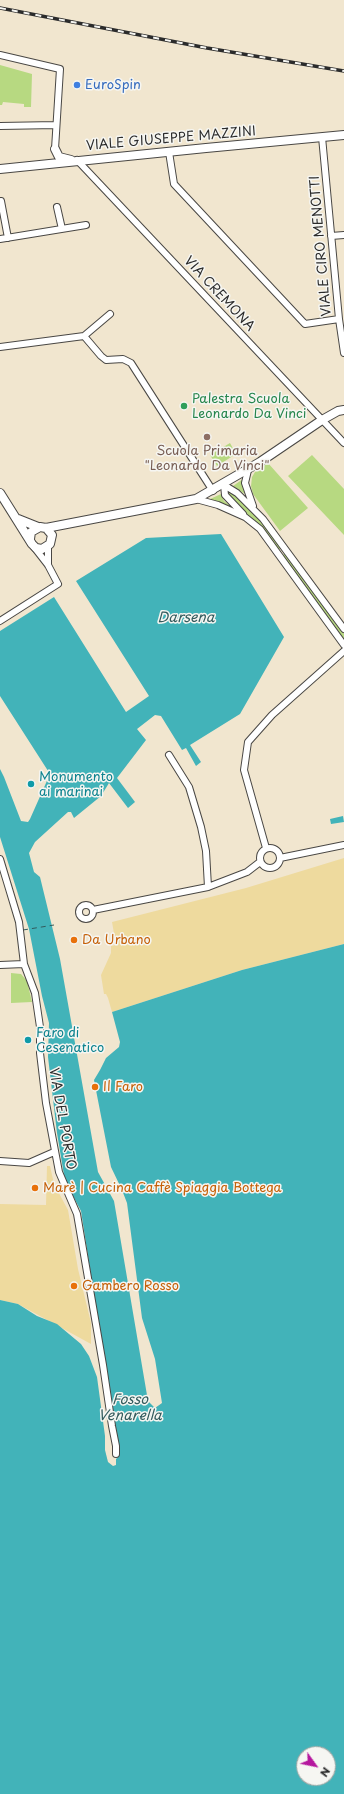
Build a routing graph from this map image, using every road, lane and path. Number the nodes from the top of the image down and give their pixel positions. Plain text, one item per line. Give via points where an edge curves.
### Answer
1 (0, 55) edge
2 (56, 125) junction
3 (0, 126) edge
4 (344, 135) edge
5 (322, 137) junction
6 (55, 149) junction
7 (169, 152) junction
8 (75, 161) junction
9 (44, 164) junction
10 (0, 169) edge
11 (1, 201) edge
12 (57, 207) dead end
13 (86, 225) dead end
14 (62, 229) junction
15 (344, 235) edge
16 (331, 236) junction
17 (8, 238) junction
18 (0, 239) edge
19 (110, 314) dead end
20 (339, 319) junction
21 (84, 336) junction
22 (0, 347) edge
23 (344, 353) edge
24 (344, 410) edge
25 (322, 420) junction
26 (344, 443) edge
27 (248, 470) junction
28 (224, 485) junction
29 (213, 491) junction
30 (0, 493) edge
31 (196, 499) junction
32 (255, 510) junction
33 (245, 516) junction
34 (18, 519) junction
35 (62, 525) junction
36 (42, 528) junction
37 (52, 535) junction
38 (32, 543) junction
39 (48, 546) junction
40 (285, 549) junction
41 (278, 554) junction
42 (48, 565) junction
43 (0, 621) edge
44 (344, 629) edge
45 (344, 645) edge
46 (344, 651) edge
47 (169, 755) dead end
48 (344, 845) edge
49 (266, 848) junction
50 (280, 858) junction
51 (0, 859) edge
52 (260, 862) junction
53 (208, 887) junction
54 (93, 910) dead end
55 (24, 964) junction
56 (0, 965) edge
57 (54, 1152) junction
58 (0, 1161) edge
59 (116, 1454) dead end

1 - 2 street via 60,70
2 - 3 street
2 - 6 street
4 - 5 street, VIALE GIUSEPPE MAZZINI
5 - 7 street, VIALE GIUSEPPE MAZZINI
5 - 16 street, VIALE CIRO MENOTTI
6 - 8 street via 59,156
6 - 9 street
7 - 8 street, VIALE GIUSEPPE MAZZINI
7 - 20 street via 174,184 305,324
8 - 9 street, VIALE GIUSEPPE MAZZINI
8 - 25 street, VIA CREMONA
9 - 10 street, VIALE GIUSEPPE MAZZINI
11 - 17 street
12 - 14 street
13 - 14 street
14 - 17 street
15 - 16 street
16 - 20 street, VIALE CIRO MENOTTI
17 - 18 street
19 - 21 street
20 - 23 street, VIALE CIRO MENOTTI
21 - 22 street
21 - 29 street via 106,360 123,358 131,364
24 - 25 street via 338,410
25 - 26 street, VIA CREMONA
25 - 27 street
27 - 28 street
27 - 32 street via 245,484
28 - 29 street
28 - 32 street via 238,493
28 - 33 street via 225,495
29 - 31 street
30 - 34 street
31 - 33 street
31 - 35 street
32 - 40 street
33 - 41 street via 260,529
34 - 36 street
34 - 38 street
35 - 36 street
35 - 37 street
36 - 37 street
36 - 38 street via 31,532
37 - 39 street
38 - 39 street via 39,549
38 - 42 street
39 - 42 street
40 - 41 street
40 - 44 street
41 - 45 street
42 - 43 street via 58,584
46 - 49 street via 272,715 248,742 244,770
47 - 53 street via 189,787 206,851
48 - 50 street
49 - 50 street via 275,850
49 - 52 street via 260,855
50 - 52 street via 278,864 272,868 265,867
51 - 55 street, VIA DEL PORTO via 19,922
52 - 53 street via 247,872
53 - 54 street
55 - 56 street
55 - 57 street, VIA DEL PORTO via 35,993 40,1027 40,1053
57 - 58 street via 29,1162
57 - 59 street, VIA DEL PORTO via 62,1183 77,1214 104,1365

